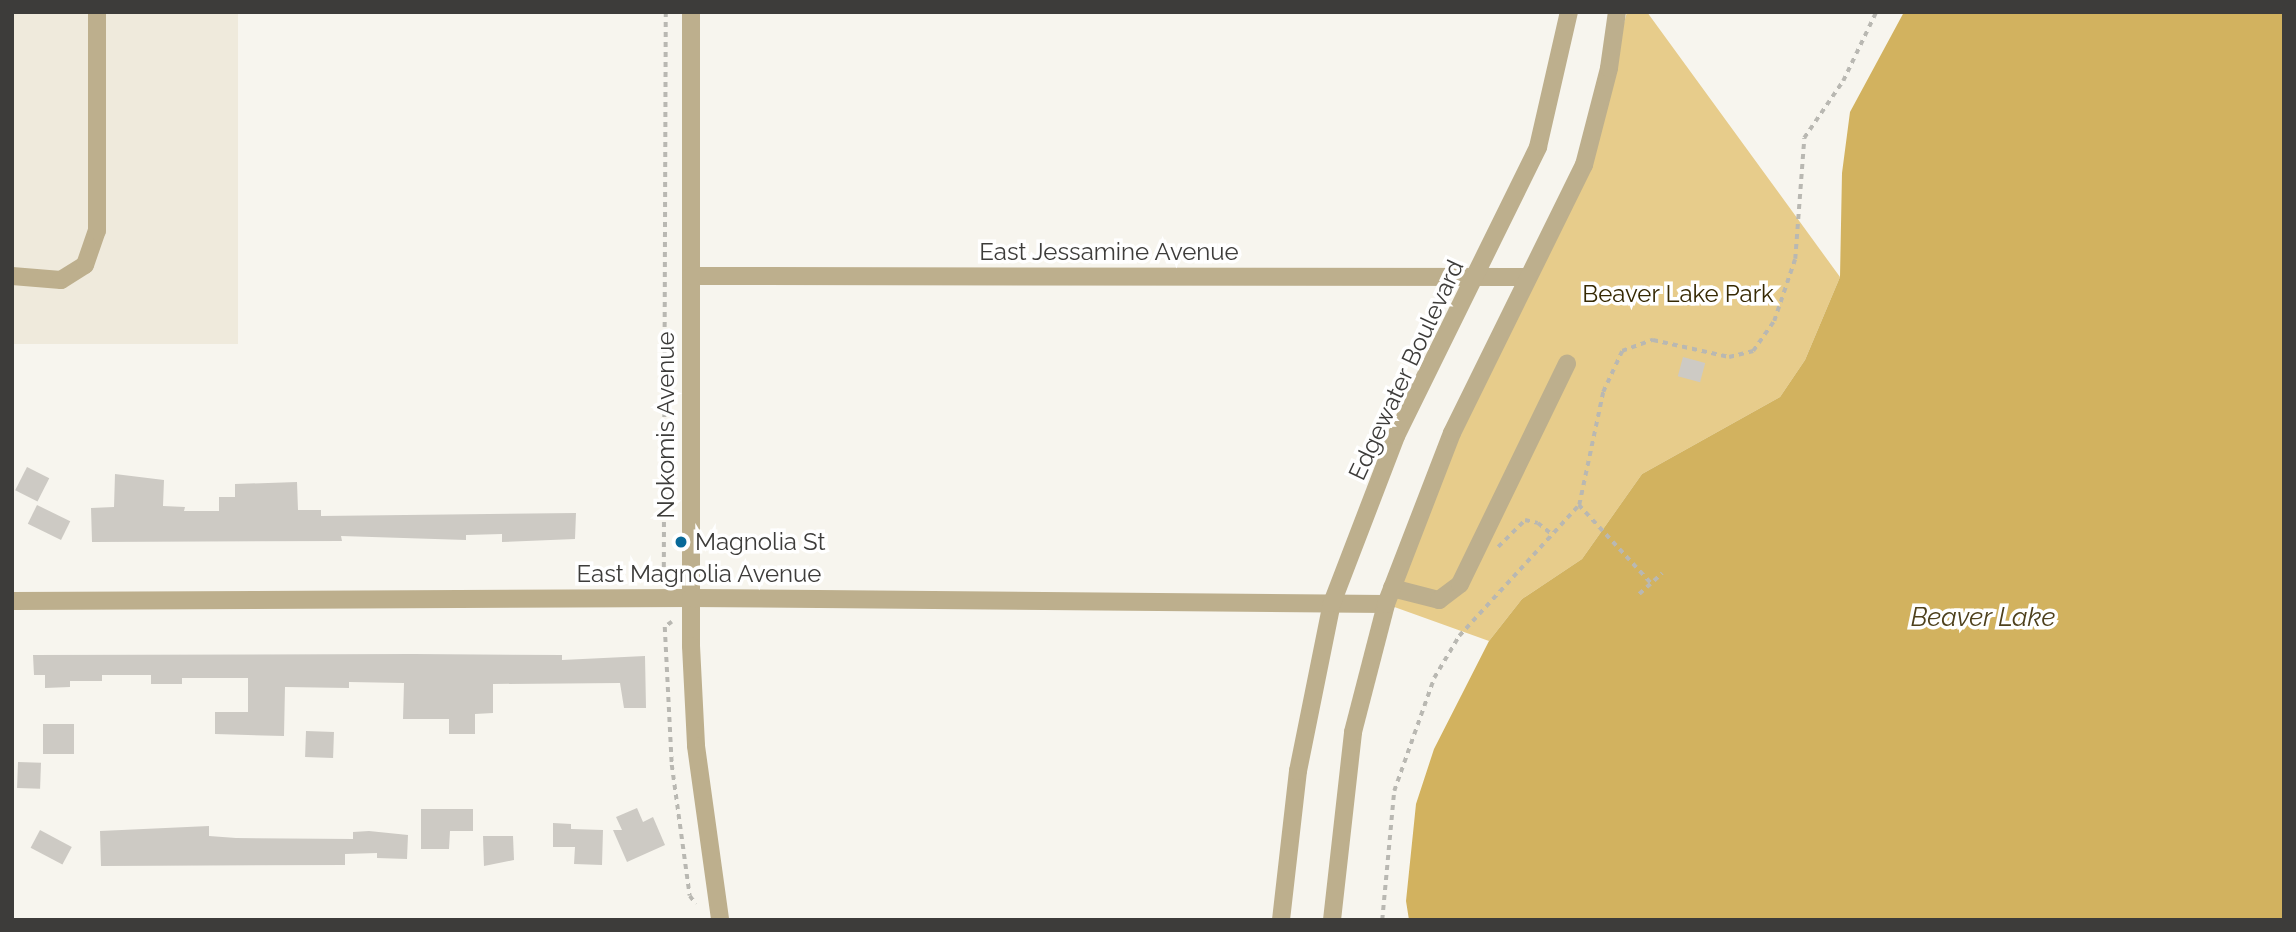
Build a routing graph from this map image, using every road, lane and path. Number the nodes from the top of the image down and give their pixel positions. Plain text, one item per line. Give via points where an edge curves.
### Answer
1 (97, 12) edge
2 (666, 12) edge
3 (691, 12) edge
4 (1569, 12) edge
5 (1617, 12) edge
6 (1876, 12) edge
7 (12, 276) edge
8 (691, 276) junction
9 (1476, 276) junction
10 (1528, 277) junction
11 (1567, 363) dead end
12 (1579, 505) junction
13 (1553, 535) junction
14 (1478, 544) junction
15 (1662, 573) dead end
16 (669, 582) dead end
17 (1651, 583) junction
18 (1639, 594) dead end
19 (1389, 596) junction
20 (691, 598) junction
21 (12, 601) edge
22 (1332, 603) junction
23 (671, 622) dead end
24 (696, 904) dead end
25 (720, 920) edge
26 (1281, 920) edge
27 (1332, 920) edge
28 (1382, 920) edge

1 - 7 street via 97,231 85,265 61,280
2 - 16 path via 664,575
3 - 8 street, Nokomis Avenue
4 - 9 street, Edgewater Boulevard via 1538,147
5 - 10 street via 1609,68 1584,165
6 - 12 path via 1843,81 1804,138 1795,259 1774,321 1754,351 1729,357 1653,340 1622,351 1603,392
8 - 9 street, East Jessamine Avenue
8 - 20 street, Nokomis Avenue
9 - 10 street, East Jessamine Avenue
9 - 22 street, Edgewater Boulevard via 1396,436
10 - 19 street via 1452,433
11 - 14 street
12 - 13 path
12 - 17 path
13 - 14 path via 1525,520 1496,548
13 - 28 path via 1459,636 1434,678 1394,791
14 - 19 street, East Magnolia Avenue via 1460,584 1439,600
15 - 17 path
17 - 18 path
19 - 22 street, East Magnolia Avenue
19 - 27 street via 1353,732
20 - 21 street, East Magnolia Avenue
20 - 22 street, East Magnolia Avenue
20 - 25 street, Nokomis Avenue via 696,746
22 - 26 street, Edgewater Boulevard via 1298,771
23 - 24 path via 666,626 671,765 690,897

